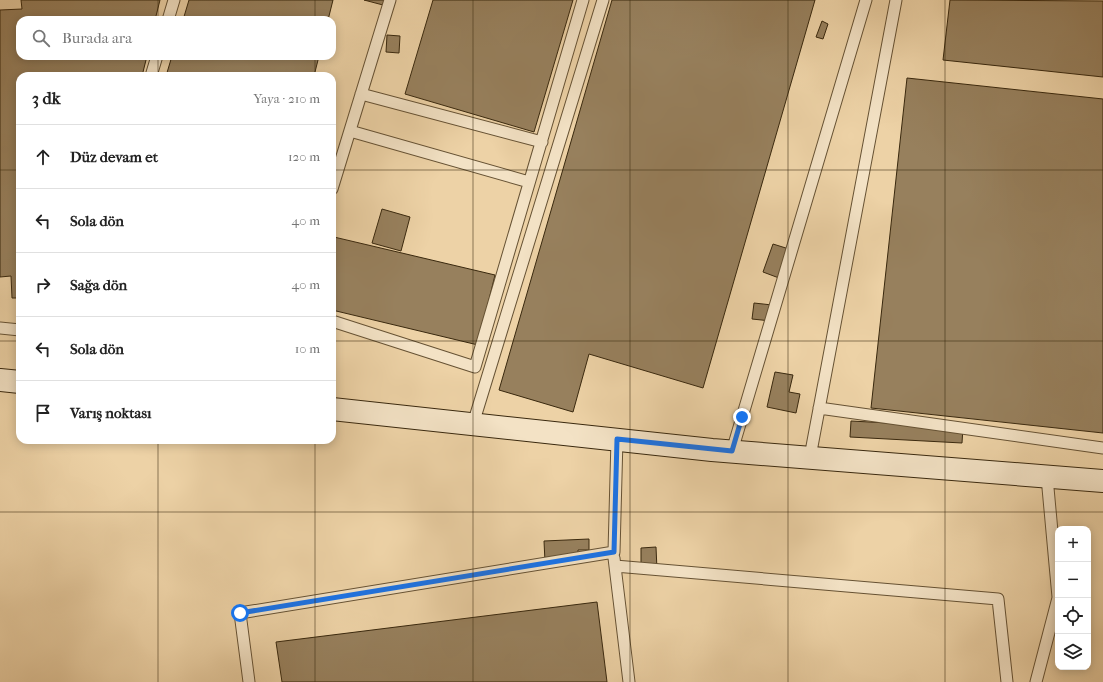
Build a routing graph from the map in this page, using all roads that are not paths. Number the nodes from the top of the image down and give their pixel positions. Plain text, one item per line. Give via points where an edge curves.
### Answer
1 (174, 0) edge
2 (390, 0) edge
3 (583, 0) edge
4 (603, 0) edge
5 (866, 0) edge
6 (896, 0) edge
7 (169, 16) edge
8 (156, 60) edge
9 (152, 72) edge
10 (361, 94) junction
11 (350, 131) junction
12 (542, 142) junction
13 (336, 176) edge
14 (529, 182) junction
15 (336, 322) edge
16 (0, 328) edge
17 (16, 330) edge
18 (0, 380) edge
19 (16, 382) edge
20 (819, 408) junction
21 (336, 409) edge
22 (473, 424) junction
23 (617, 439) junction
24 (1103, 448) edge
25 (732, 451) junction
26 (810, 457) junction
27 (1047, 477) junction
28 (1103, 481) edge
29 (614, 552) junction
30 (1055, 565) edge
31 (615, 566) junction
32 (1055, 609) edge
33 (249, 682) edge
34 (629, 682) edge
35 (1007, 682) edge
36 (1036, 682) edge

1 - 7 lane
2 - 10 lane
3 - 12 lane
4 - 22 lane
5 - 25 lane
6 - 20 lane
8 - 9 lane
10 - 11 lane
10 - 12 lane
11 - 13 lane
11 - 14 lane
12 - 14 lane
14 - 15 lane via 475,367
16 - 17 lane
18 - 19 street
20 - 24 lane
20 - 26 lane
21 - 22 street
22 - 23 street
23 - 25 street
23 - 29 lane
25 - 26 street
26 - 27 street
27 - 28 street
27 - 30 lane
29 - 31 lane
29 - 33 lane via 240,613
31 - 34 lane
31 - 35 lane via 998,599
32 - 36 lane

